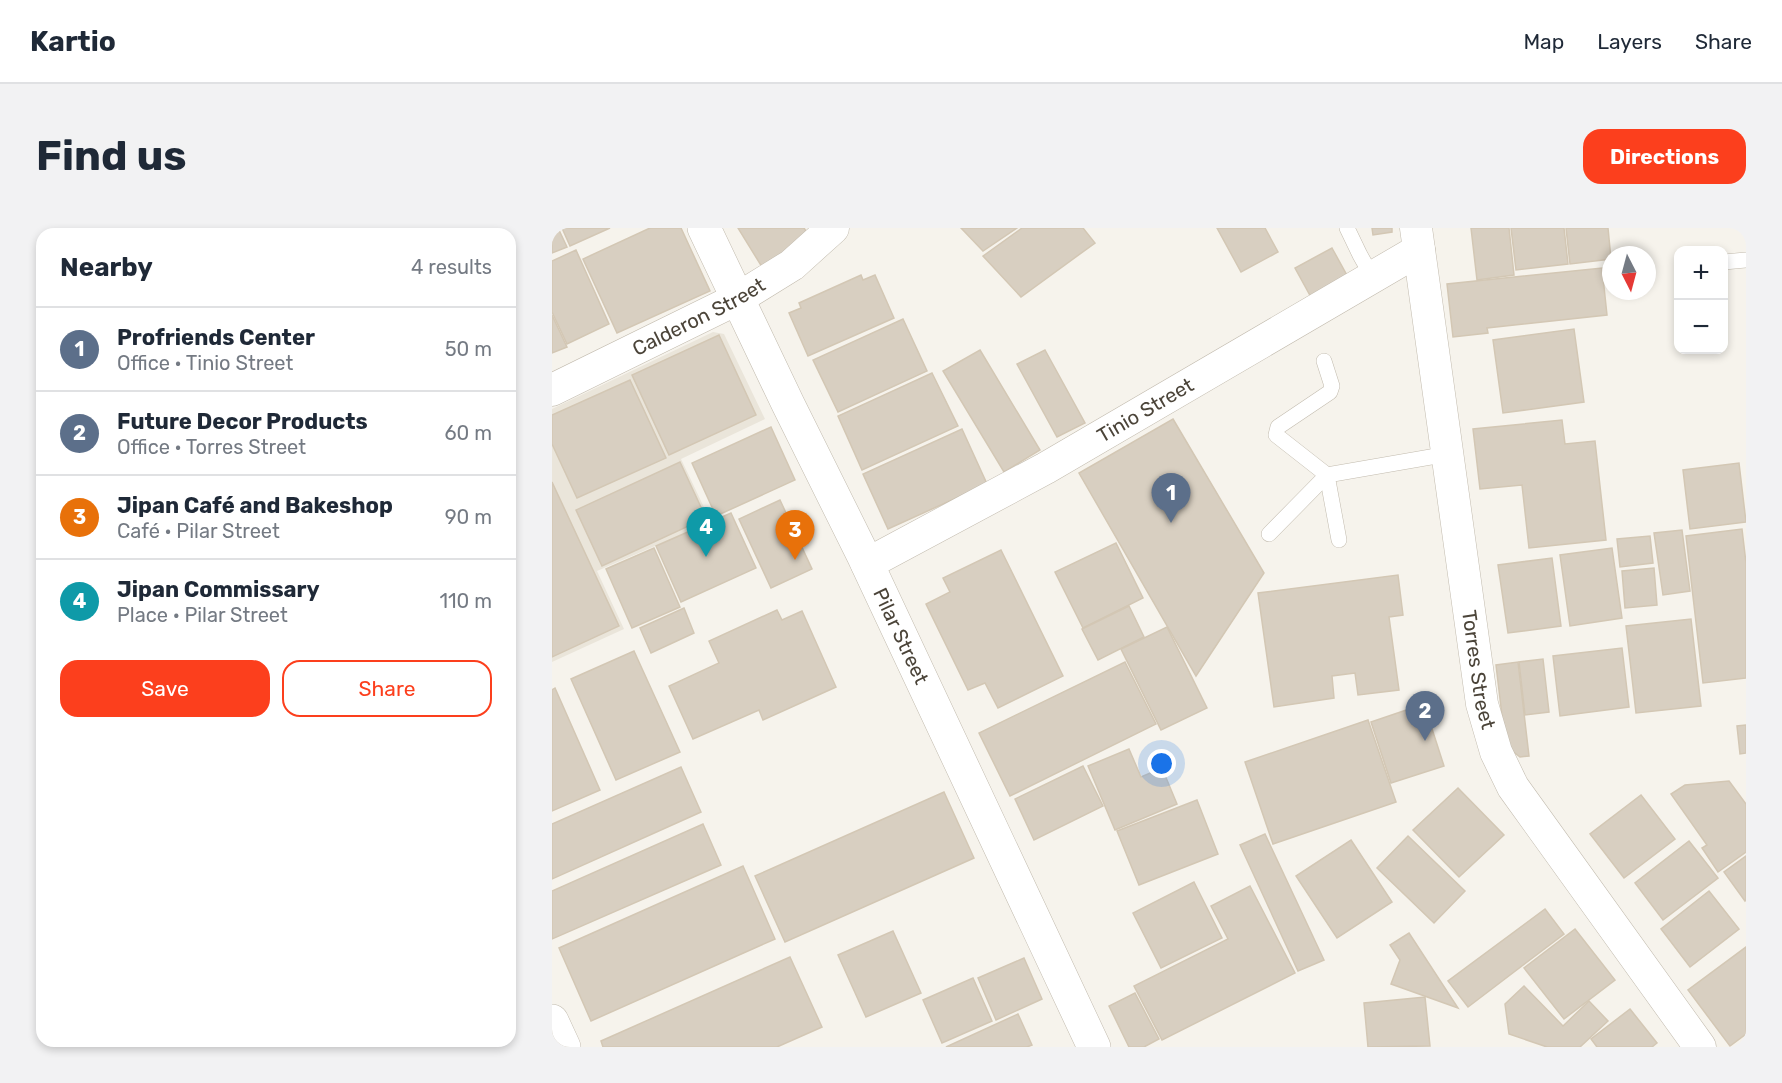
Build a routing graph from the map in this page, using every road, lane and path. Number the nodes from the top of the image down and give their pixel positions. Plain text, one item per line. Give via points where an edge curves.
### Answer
1 (704, 228) edge
2 (833, 228) edge
3 (1347, 228) edge
4 (1417, 239) edge
5 (1746, 260) edge
6 (1728, 262) edge
7 (1373, 278) junction
8 (737, 299) junction
9 (1324, 361) dead end
10 (552, 390) edge
11 (1448, 453) junction
12 (1327, 475) junction
13 (1269, 534) dead end
14 (1339, 540) dead end
15 (867, 564) junction
16 (552, 1021) edge
17 (564, 1047) edge
18 (1094, 1047) edge
19 (1700, 1047) edge

1 - 8 street, Pilar Street
2 - 8 street, Calderon Street via 792,265
3 - 7 lane
4 - 7 street, Tinio Street
4 - 11 street, Torres Street
5 - 6 lane
7 - 15 street, Tinio Street via 1046,468
8 - 10 street, Calderon Street
8 - 15 street, Pilar Street
9 - 12 lane via 1332,386 1330,392 1275,431
11 - 12 lane
11 - 19 street, Torres Street via 1482,704 1496,752 1514,787
12 - 13 lane
12 - 14 lane
15 - 18 street, Pilar Street
16 - 17 street

